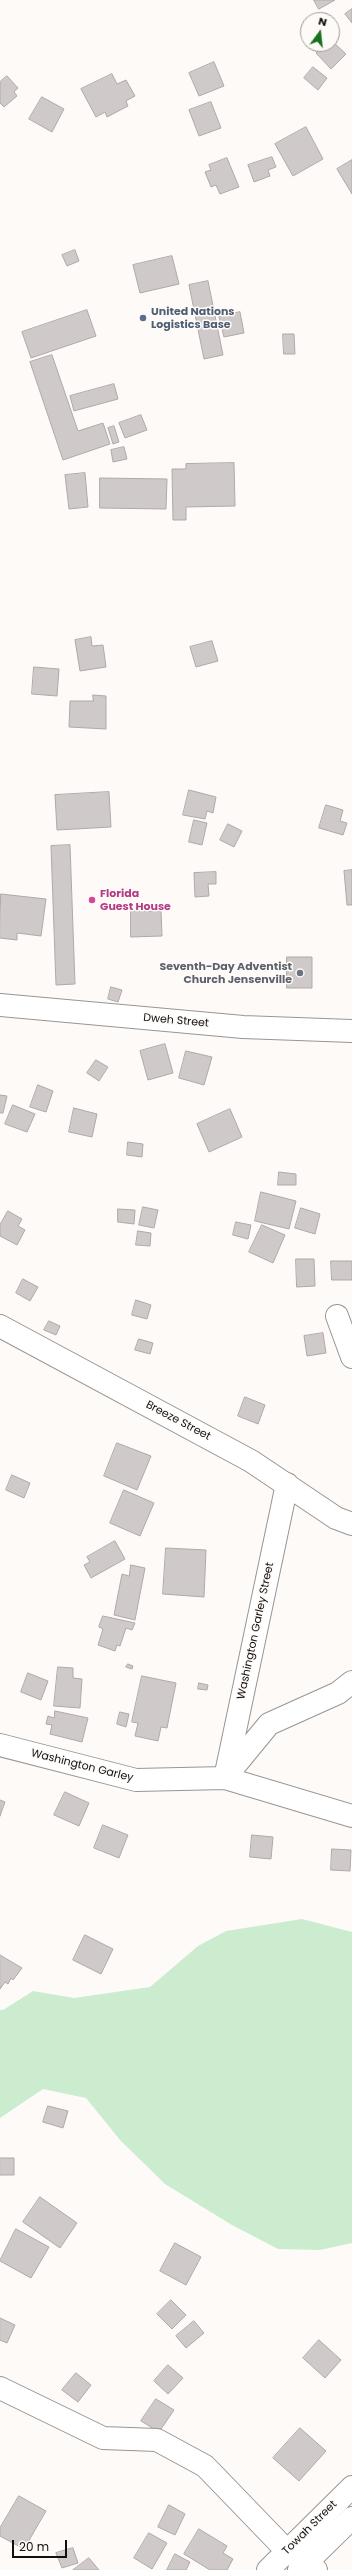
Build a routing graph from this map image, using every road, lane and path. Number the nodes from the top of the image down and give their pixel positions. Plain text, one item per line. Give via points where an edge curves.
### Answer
1 (0, 1005) edge
2 (352, 1031) edge
3 (337, 1316) dead end
4 (0, 1326) edge
5 (352, 1356) edge
6 (287, 1484) junction
7 (352, 1524) edge
8 (352, 1682) edge
9 (0, 1745) edge
10 (225, 1778) junction
11 (352, 1816) edge
12 (0, 2388) edge
13 (352, 2487) edge
14 (352, 2518) edge
15 (288, 2551) junction
16 (307, 2568) edge
17 (268, 2570) edge

1 - 2 street, Dweh Street via 243,1027
3 - 5 street
4 - 6 street, Breeze Street via 252,1461
6 - 7 street, Breeze Street via 336,1518
6 - 10 street, Washington Garley Street
8 - 10 street via 338,1693 269,1724
9 - 10 street, Washington Garley via 136,1780
10 - 11 street, Washington Garley
12 - 15 street via 104,2438 157,2440 204,2466
13 - 15 street, Towah Street
14 - 16 street, Towah Street
15 - 16 street
15 - 17 street, Towah Street

